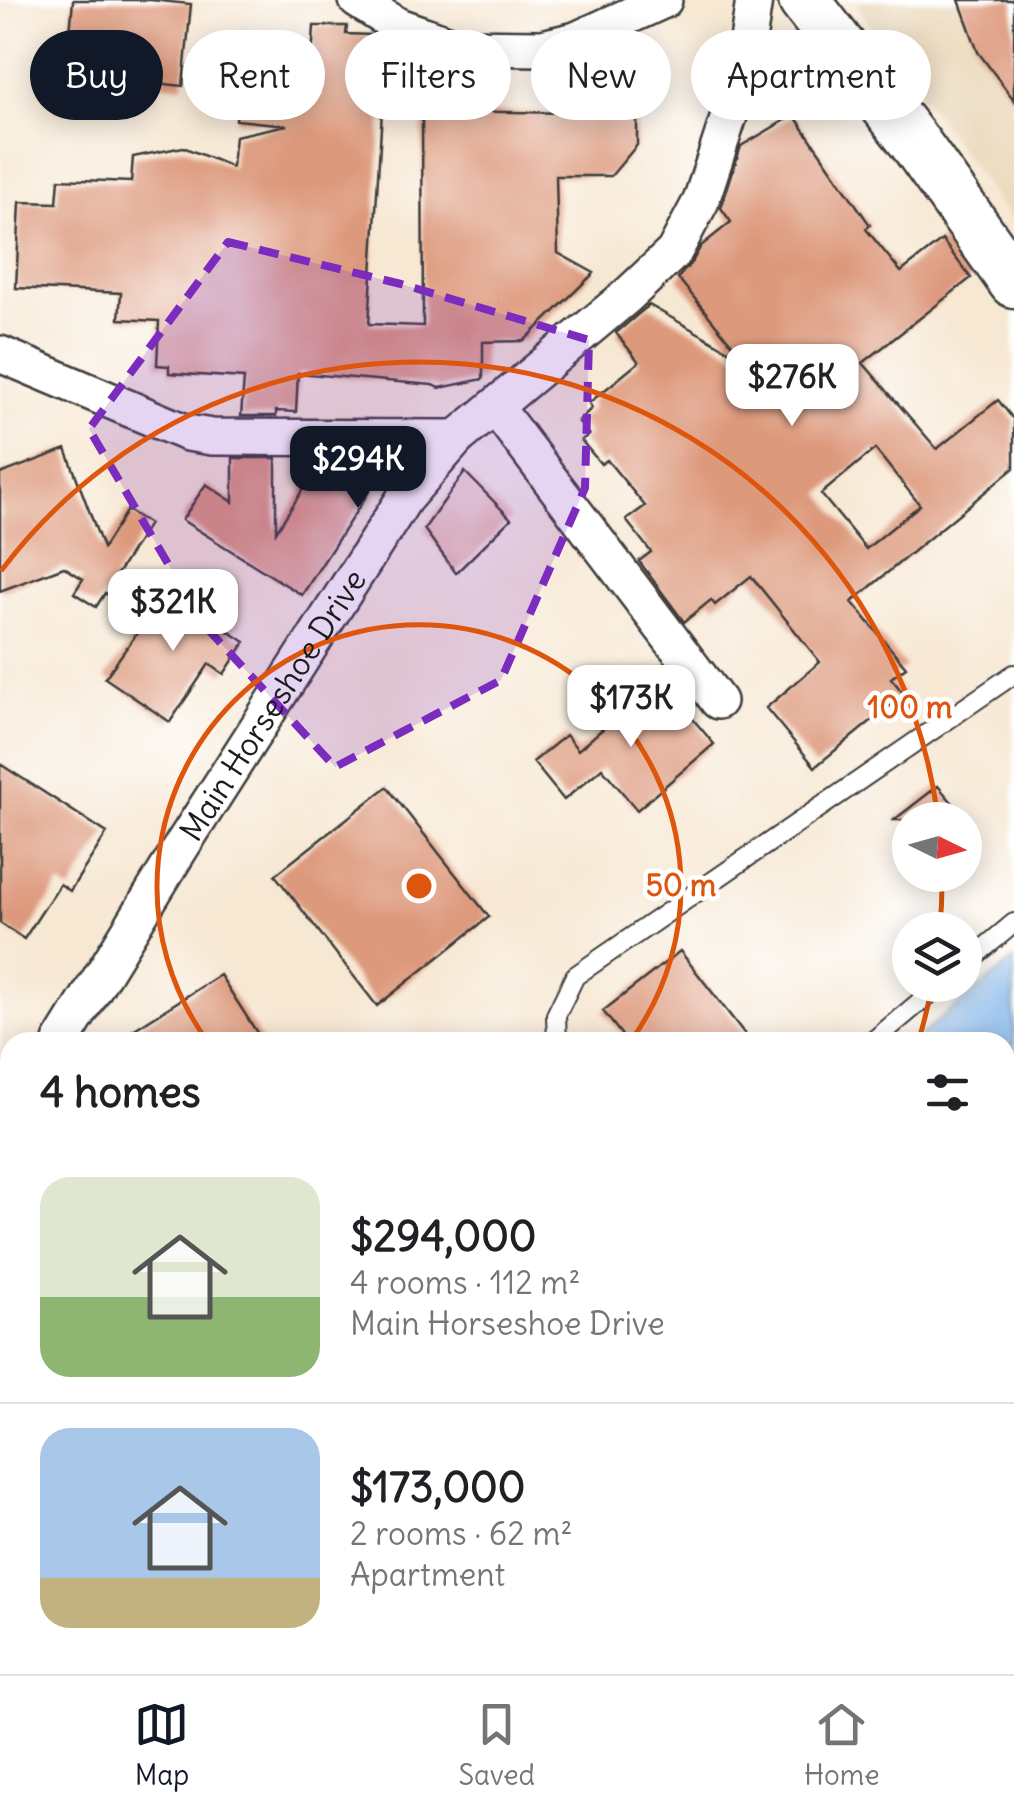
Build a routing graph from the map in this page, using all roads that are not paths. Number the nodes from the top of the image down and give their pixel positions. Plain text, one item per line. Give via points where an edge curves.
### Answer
1 (357, 0) edge
2 (664, 0) edge
3 (754, 0) edge
4 (804, 0) edge
5 (1014, 282) edge
6 (0, 354) edge
7 (496, 408) junction
8 (457, 438) junction
9 (1014, 674) edge
10 (718, 701) dead end
11 (1014, 923) edge
12 (982, 950) edge
13 (920, 1002) edge
14 (66, 1032) edge
15 (556, 1032) edge
16 (884, 1032) edge

1 - 2 street via 398,26 458,47 542,48 576,40
3 - 7 street, Main Horseshoe Drive via 732,107 701,201 674,252
4 - 5 main road
6 - 8 street via 187,433
7 - 8 street, Main Horseshoe Drive
7 - 10 street
8 - 14 street, Main Horseshoe Drive via 404,499
9 - 15 lane via 575,976 556,1015
11 - 12 lane
13 - 16 lane

